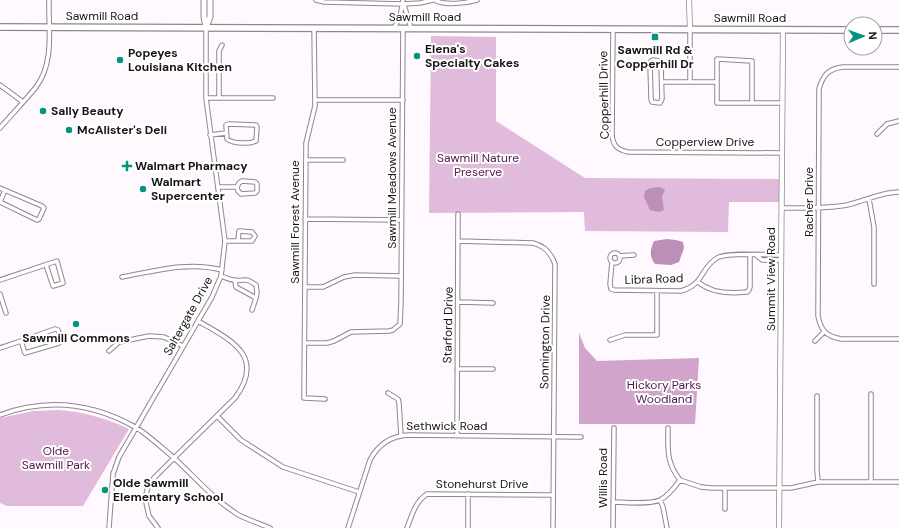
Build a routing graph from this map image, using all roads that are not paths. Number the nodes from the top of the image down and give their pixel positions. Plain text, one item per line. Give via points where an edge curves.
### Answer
1 (49, 0) edge
2 (204, 0) edge
3 (210, 0) edge
4 (316, 0) edge
5 (434, 0) edge
6 (477, 0) edge
7 (690, 0) edge
8 (334, 1) edge
9 (403, 2) edge
10 (0, 26) edge
11 (49, 26) junction
12 (206, 27) junction
13 (314, 28) junction
14 (394, 28) junction
15 (403, 28) junction
16 (411, 28) junction
17 (613, 28) junction
18 (690, 29) junction
19 (783, 30) junction
20 (843, 30) edge
21 (883, 30) edge
22 (899, 30) edge
23 (222, 46) dead end
24 (899, 67) edge
25 (690, 81) junction
26 (662, 82) junction
27 (717, 82) junction
28 (0, 85) edge
29 (206, 98) junction
30 (219, 98) junction
31 (273, 98) dead end
32 (316, 100) junction
33 (402, 100) junction
34 (24, 102) junction
35 (752, 103) junction
36 (782, 103) junction
37 (899, 121) edge
38 (0, 128) edge
39 (226, 133) junction
40 (877, 134) dead end
41 (210, 135) junction
42 (628, 152) joint
43 (782, 153) junction
44 (306, 160) junction
45 (343, 160) dead end
46 (218, 187) junction
47 (237, 187) junction
48 (0, 188) edge
49 (5, 190) junction
50 (899, 192) edge
51 (869, 199) junction
52 (0, 202) edge
53 (782, 208) junction
54 (819, 208) junction
55 (458, 214) dead end
56 (305, 219) junction
57 (402, 220) junction
58 (225, 241) junction
59 (238, 241) junction
60 (458, 241) junction
61 (634, 255) dead end
62 (750, 255) junction
63 (619, 256) junction
64 (781, 257) junction
65 (612, 262) junction
66 (46, 265) junction
67 (222, 270) junction
68 (221, 276) junction
69 (401, 276) junction
70 (122, 277) dead end
71 (0, 280) edge
72 (235, 281) junction
73 (698, 282) junction
74 (874, 284) dead end
75 (305, 287) junction
76 (657, 291) junction
77 (0, 294) edge
78 (256, 298) junction
79 (458, 302) junction
80 (493, 302) dead end
81 (252, 310) dead end
82 (6, 313) dead end
83 (198, 321) junction
84 (824, 332) junction
85 (899, 339) edge
86 (610, 340) dead end
87 (21, 341) junction
88 (815, 341) dead end
89 (305, 343) junction
90 (183, 346) junction
91 (0, 348) edge
92 (110, 351) dead end
93 (457, 369) junction
94 (493, 369) dead end
95 (388, 393) dead end
96 (871, 394) dead end
97 (817, 396) dead end
98 (325, 398) dead end
99 (0, 413) edge
100 (217, 416) junction
101 (136, 427) junction
102 (614, 428) dead end
103 (668, 428) dead end
104 (401, 436) junction
105 (457, 436) junction
106 (554, 437) junction
107 (581, 437) dead end
108 (174, 458) junction
109 (680, 480) junction
110 (818, 482) junction
111 (871, 482) junction
112 (899, 482) edge
113 (725, 488) junction
114 (780, 488) junction
115 (359, 492) junction
116 (468, 494) junction
117 (553, 495) junction
118 (660, 500) junction
119 (613, 502) junction
120 (725, 509) dead end
121 (109, 528) edge
122 (158, 528) edge
123 (270, 528) edge
124 (348, 528) edge
125 (407, 528) edge
126 (468, 528) edge
127 (553, 528) edge
128 (613, 528) edge
129 (667, 528) edge
130 (779, 528) edge

1 - 11 street
2 - 12 main road
3 - 12 main road via 210,17
4 - 8 street
5 - 6 street via 458,3
5 - 9 street via 420,3
7 - 18 street
8 - 9 street
9 - 14 street via 400,17
9 - 16 street
10 - 11 main road, Sawmill Road
11 - 12 main road, Sawmill Road
11 - 34 street via 44,73
12 - 13 main road, Sawmill Road
12 - 29 street, Saltergate Drive
13 - 14 main road, Sawmill Road
13 - 32 street, Sawmill Forest Avenue
14 - 15 main road, Sawmill Road
15 - 16 main road, Sawmill Road
15 - 33 street, Sawmill Meadows Avenue
16 - 17 main road, Sawmill Road
17 - 18 main road, Sawmill Road
17 - 42 street, Copperhill Drive via 613,142 616,147
18 - 19 main road, Sawmill Road
18 - 25 street
19 - 20 main road, Sawmill Road
19 - 36 street, Summit View Road
21 - 22 main road
23 - 30 street via 219,51
24 - 54 street, Racher Drive via 834,68 821,80
25 - 26 street
25 - 27 street
26 - 26 street via 661,62 651,61 652,102 662,102
27 - 35 street via 717,103
27 - 35 street via 717,59 751,60
28 - 34 street
29 - 30 street
29 - 41 street, Saltergate Drive
30 - 31 street
32 - 33 street
32 - 44 street, Sawmill Forest Avenue via 307,134
33 - 57 street, Sawmill Meadows Avenue
34 - 38 street
35 - 36 street
36 - 43 street, Summit View Road
37 - 40 street via 887,124
39 - 39 street via 230,142 254,142 258,138 257,127 252,124 226,125
39 - 41 street
41 - 46 street, Saltergate Drive
42 - 43 street, Copperview Drive
43 - 53 street, Summit View Road
44 - 45 street
44 - 56 street, Sawmill Forest Avenue
46 - 47 street
46 - 58 street, Saltergate Drive
47 - 47 street via 241,194 255,193 257,184 242,181
48 - 49 street
49 - 52 street
49 - 52 street via 42,206 44,210 37,220
50 - 51 street
51 - 54 street
51 - 74 street via 874,227
53 - 54 street
53 - 64 street, Summit View Road
54 - 84 street, Racher Drive via 818,316
55 - 60 street, Starford Drive
56 - 57 street
56 - 75 street, Sawmill Forest Avenue
57 - 69 street, Sawmill Meadows Avenue
58 - 59 street
58 - 67 street, Saltergate Drive
59 - 59 street via 252,241 255,236 252,232 239,232
60 - 79 street, Starford Drive
60 - 106 street, Sonnington Drive via 533,243 546,249 553,259
61 - 63 street
62 - 64 street, Libra Road via 756,255 762,260
62 - 73 street, Libra Road via 717,257
62 - 73 street via 747,292 716,292
63 - 65 street via 618,262
63 - 65 street via 612,254 609,258
64 - 114 street, Summit View Road
65 - 76 street, Libra Road via 611,289
66 - 66 street via 56,262 63,283 53,286
66 - 71 street
67 - 68 street, Saltergate Drive
67 - 70 street via 184,266
68 - 72 street
68 - 83 street, Saltergate Drive
69 - 75 street via 355,275 344,277 324,287
69 - 89 street, Sawmill Meadows Avenue via 401,320 397,328 389,331 351,332 327,343
72 - 78 street via 236,287
72 - 78 street via 245,279 256,285
73 - 76 street, Libra Road via 690,288 681,290
75 - 89 street, Sawmill Forest Avenue
76 - 86 street via 657,335 625,335
77 - 82 street
78 - 81 street
79 - 80 street
79 - 93 street, Starford Drive
83 - 90 street, Saltergate Drive
83 - 100 street via 230,339 245,358 246,380 243,387
84 - 85 street via 841,339
84 - 88 street
87 - 87 street via 55,329 58,330 61,340 59,343 27,354
87 - 91 street
89 - 98 street, Sawmill Forest Avenue via 304,398
90 - 92 street via 164,337 149,336 118,342
90 - 101 street, Saltergate Drive
93 - 94 street
93 - 105 street, Starford Drive
95 - 104 street via 398,399
96 - 111 street
97 - 110 street
99 - 101 street via 44,405 76,405 104,413
100 - 108 street
100 - 115 street via 241,440 283,467
101 - 108 street
101 - 121 street, Saltergate Drive via 116,465
102 - 119 street, Willis Road
103 - 109 street via 671,467
104 - 105 street, Sethwick Road
104 - 115 street, Sethwick Road via 389,440 375,451
105 - 106 street, Sethwick Road
106 - 107 street, Sethwick Road
106 - 117 street, Sonnington Drive
108 - 122 street via 154,478 145,498 149,516
108 - 123 street via 211,495 238,514
109 - 113 street via 701,487
109 - 118 street
110 - 111 street
110 - 114 street
111 - 112 street
113 - 114 street
113 - 120 street
114 - 130 street, Summit View Road
115 - 124 street, Sethwick Road
116 - 117 street, Stonehurst Drive
116 - 125 street, Stonehurst Drive via 427,494 413,510
116 - 126 street
117 - 127 street, Sonnington Drive
118 - 119 street
118 - 129 street
119 - 128 street, Willis Road

